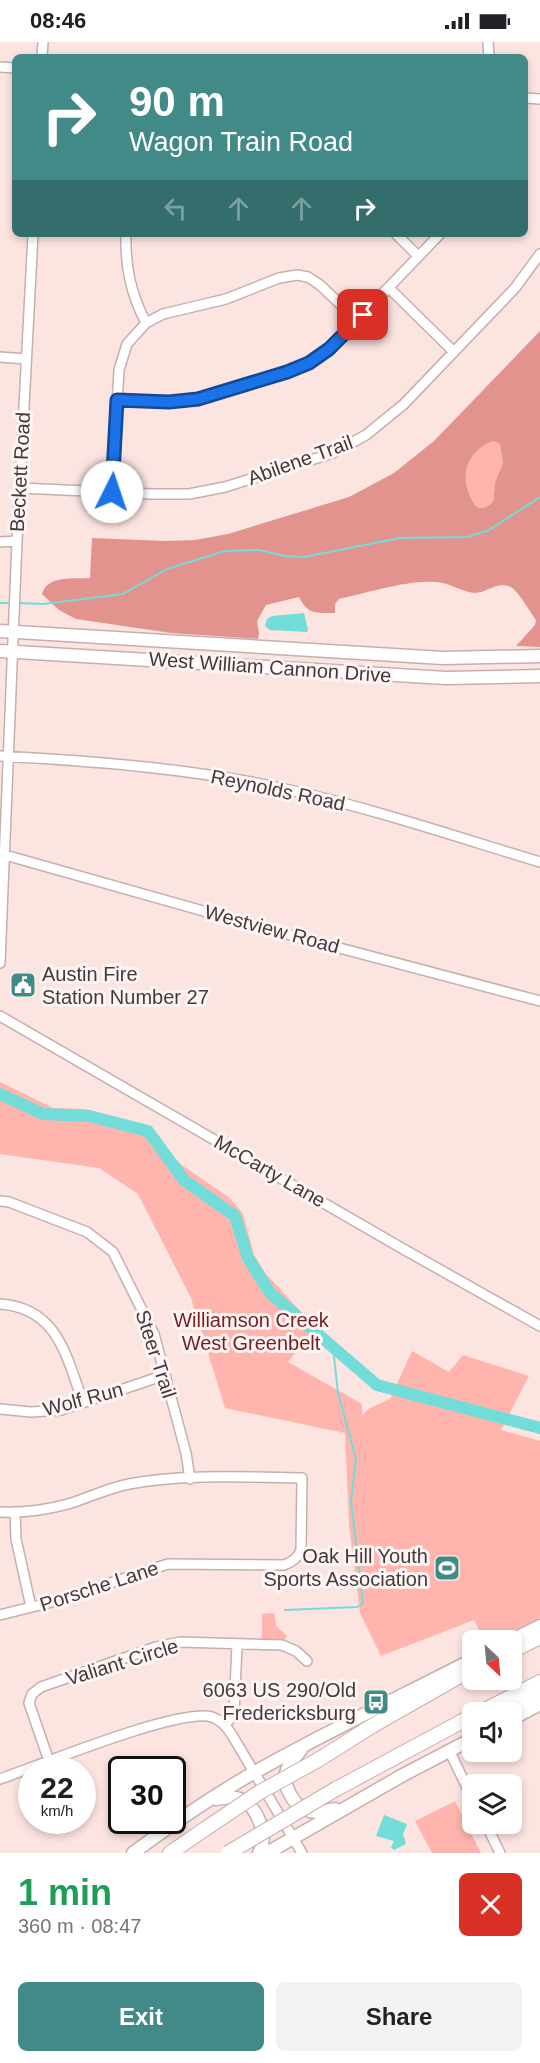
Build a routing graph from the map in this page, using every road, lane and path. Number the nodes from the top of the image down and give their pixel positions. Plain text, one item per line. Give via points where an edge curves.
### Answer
1 (33, 237) edge
2 (126, 237) edge
3 (399, 237) edge
4 (437, 237) edge
5 (540, 254) edge
6 (418, 256) junction
7 (389, 288) junction
8 (357, 320) junction
9 (146, 324) junction
10 (454, 352) junction
11 (0, 357) edge
12 (26, 359) junction
13 (117, 400) junction
14 (20, 488) junction
15 (112, 492) junction
16 (17, 541) junction
17 (0, 542) edge
18 (0, 631) edge
19 (14, 632) junction
20 (6, 651) edge
21 (540, 656) edge
22 (540, 676) edge
23 (3, 758) edge
24 (5, 855) junction
25 (540, 862) edge
26 (0, 963) edge
27 (540, 1001) edge
28 (0, 1016) edge
29 (0, 1201) edge
30 (0, 1304) edge
31 (540, 1326) edge
32 (165, 1375) junction
33 (83, 1402) junction
34 (0, 1409) edge
35 (190, 1479) junction
36 (0, 1512) edge
37 (15, 1512) junction
38 (32, 1607) junction
39 (0, 1615) edge
40 (540, 1626) edge
41 (522, 1635) edge
42 (540, 1637) edge
43 (237, 1644) junction
44 (522, 1646) edge
45 (307, 1661) dead end
46 (462, 1665) edge
47 (462, 1675) edge
48 (540, 1682) edge
49 (540, 1694) edge
50 (501, 1702) edge
51 (517, 1702) edge
52 (540, 1704) edge
53 (522, 1714) edge
54 (462, 1722) edge
55 (225, 1725) junction
56 (305, 1744) junction
57 (462, 1744) edge
58 (449, 1750) junction
59 (47, 1756) edge
60 (64, 1756) edge
61 (18, 1772) edge
62 (254, 1772) junction
63 (462, 1777) edge
64 (0, 1779) edge
65 (211, 1799) junction
66 (345, 1807) junction
67 (491, 1834) edge
68 (293, 1837) junction
69 (133, 1853) edge
70 (170, 1853) edge
71 (228, 1853) edge
72 (260, 1853) edge
73 (267, 1853) edge
74 (302, 1853) edge
75 (500, 1853) edge

1 - 12 street, Beckett Road
2 - 9 street via 127,275
3 - 6 street
4 - 6 street
5 - 10 street, Abilene Trail via 515,288
6 - 7 street
7 - 8 street
7 - 10 street
8 - 9 street via 320,285 297,274 226,299 163,314
8 - 13 street via 329,349 287,372 198,399
9 - 13 street via 124,353
10 - 15 street, Abilene Trail via 386,420 333,453 214,490 176,495
11 - 12 street
12 - 14 street, Beckett Road
13 - 15 street
14 - 15 street, Abilene Trail
14 - 16 street, Beckett Road
16 - 17 street
16 - 19 street, Beckett Road
18 - 19 main road, West William Cannon Drive
19 - 20 street, Beckett Road
19 - 21 main road, West William Cannon Drive via 444,658
20 - 22 main road, West William Cannon Drive via 446,678
20 - 23 street, Beckett Road
23 - 24 street, Beckett Road
23 - 25 street, Reynolds Road via 184,772 290,790
24 - 26 street, Beckett Road
24 - 27 street, Westview Road
28 - 31 street, McCarty Lane
29 - 32 street, Steer Trail via 87,1232 113,1252 154,1334
30 - 33 street via 29,1311 49,1325 60,1341
32 - 33 street, Wolf Run
32 - 35 street, Steer Trail
33 - 34 street, Wolf Run via 45,1412
35 - 37 street via 130,1484 68,1504
35 - 38 street, Porsche Lane via 302,1478 301,1550 296,1559 284,1565 168,1564
36 - 37 street
37 - 38 street via 16,1539
38 - 39 street, Porsche Lane
40 - 41 main road
42 - 44 highway
43 - 45 street via 282,1645
43 - 55 street via 234,1714
43 - 59 street, Valiant Circle via 180,1642 156,1647 41,1687 32,1694 30,1703
46 - 56 main road
47 - 70 highway, bridge via 260,1792
48 - 50 highway
49 - 51 highway
52 - 53 main road
54 - 71 highway, bridge via 336,1788
55 - 60 street via 212,1717 192,1716
55 - 62 street
56 - 62 main road
56 - 66 main road via 287,1768 286,1787 307,1811
57 - 58 main road
58 - 63 street
58 - 66 main road
61 - 64 street
62 - 65 main road
62 - 68 street
65 - 69 main road
65 - 72 main road via 241,1799 250,1807 263,1828
66 - 68 main road
67 - 75 street
68 - 73 main road
68 - 74 street

